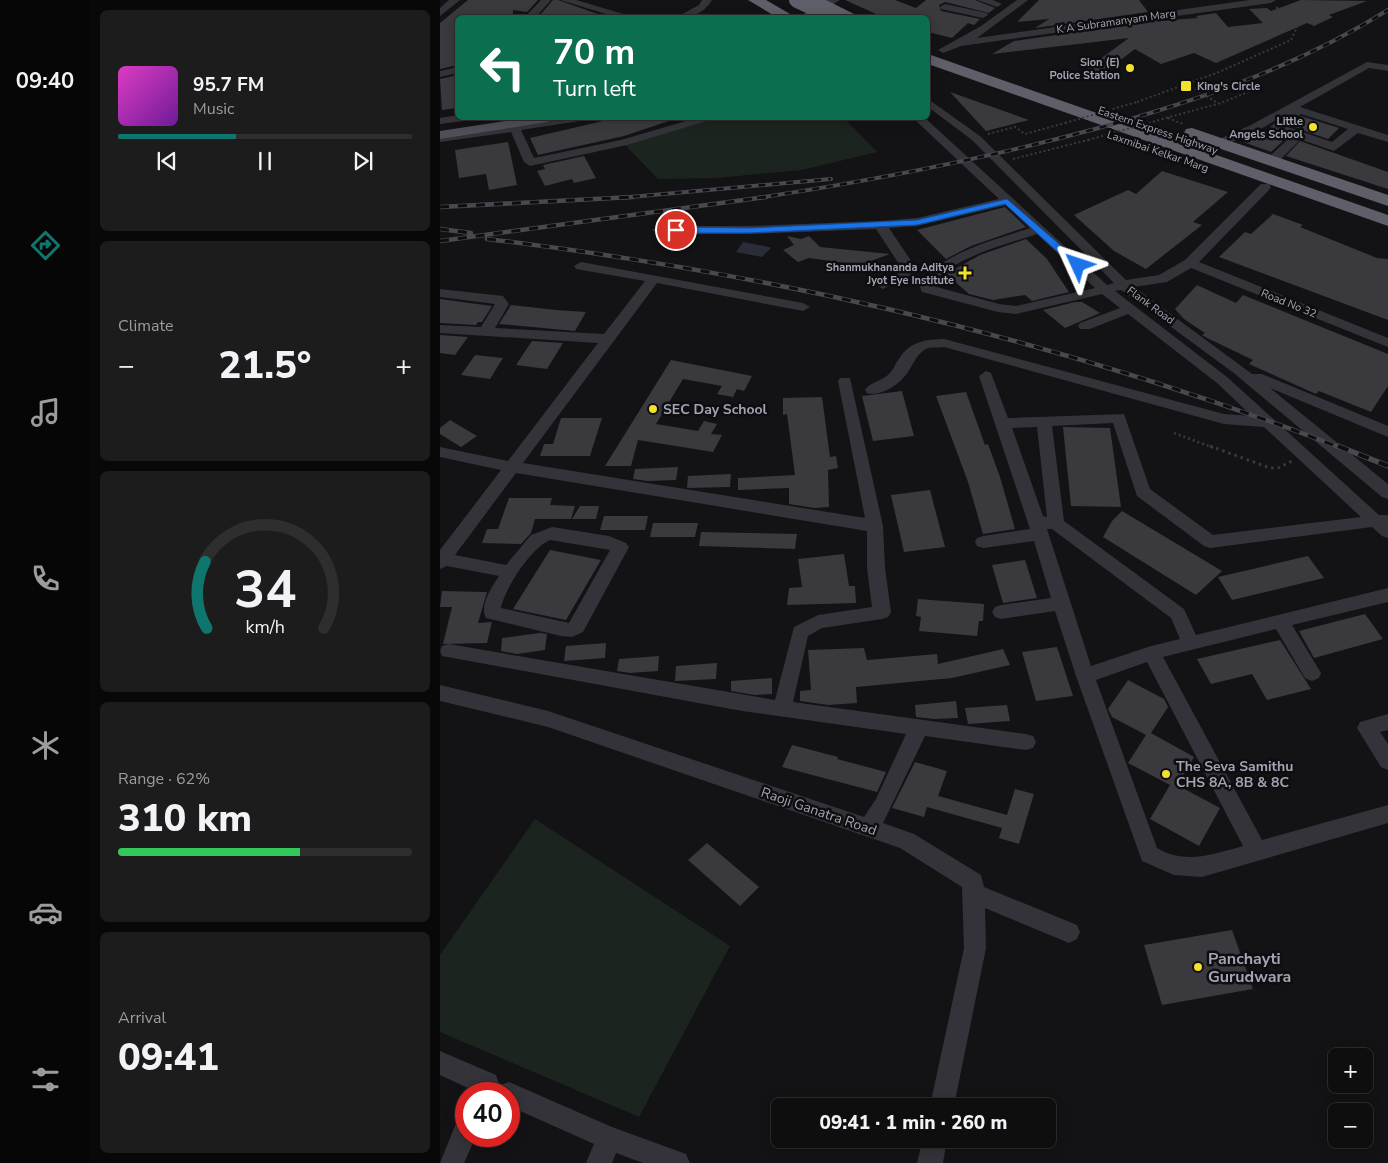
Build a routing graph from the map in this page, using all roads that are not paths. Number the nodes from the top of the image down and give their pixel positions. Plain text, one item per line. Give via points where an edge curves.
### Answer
1 (455, 0) edge
2 (546, 0) edge
3 (565, 0) edge
4 (707, 0) edge
5 (755, 0) edge
6 (779, 0) edge
7 (797, 0) edge
8 (982, 0) edge
9 (1023, 0) edge
10 (1271, 1) edge
11 (825, 2) edge
12 (997, 4) dead end
13 (946, 6) edge
14 (440, 14) edge
15 (533, 15) edge
16 (621, 15) edge
17 (686, 15) edge
18 (784, 15) edge
19 (806, 15) edge
20 (811, 15) edge
21 (830, 15) edge
22 (849, 15) edge
23 (983, 16) dead end
24 (997, 21) junction
25 (1017, 35) junction
26 (961, 43) junction
27 (935, 50) edge
28 (930, 60) edge
29 (1388, 68) edge
30 (455, 71) edge
31 (930, 72) edge
32 (440, 74) edge
33 (1025, 86) junction
34 (1081, 96) dead end
35 (930, 104) edge
36 (455, 119) edge
37 (491, 120) edge
38 (534, 120) edge
39 (568, 120) edge
40 (699, 120) edge
41 (921, 120) edge
42 (440, 121) edge
43 (1064, 121) junction
44 (1174, 122) road end
45 (440, 128) edge
46 (1356, 128) junction
47 (515, 129) junction
48 (440, 135) edge
49 (440, 139) edge
50 (1388, 139) edge
51 (1222, 143) junction
52 (1275, 162) junction
53 (1298, 184) junction
54 (1261, 186) junction
55 (1007, 201) junction
56 (1388, 201) edge
57 (1388, 211) edge
58 (1388, 221) edge
59 (880, 225) junction
60 (658, 230) dead end
61 (1038, 230) junction
62 (1388, 232) edge
63 (1190, 263) junction
64 (581, 266) dead end
65 (654, 278) junction
66 (1162, 279) junction
67 (883, 285) dead end
68 (1123, 285) junction
69 (1106, 291) junction
70 (440, 293) edge
71 (1140, 298) junction
72 (803, 307) dead end
73 (1128, 307) junction
74 (1044, 311) dead end
75 (1085, 326) dead end
76 (440, 329) edge
77 (485, 332) junction
78 (608, 339) junction
79 (1388, 343) edge
80 (1240, 370) junction
81 (986, 376) dead end
82 (845, 381) dead end
83 (872, 390) dead end
84 (1044, 420) junction
85 (1268, 422) junction
86 (1002, 423) junction
87 (1388, 432) edge
88 (440, 452) edge
89 (511, 467) junction
90 (1388, 493) edge
91 (1056, 524) junction
92 (1384, 524) edge
93 (875, 526) junction
94 (1038, 528) junction
95 (983, 542) dead end
96 (442, 561) edge
97 (511, 572) junction
98 (1388, 595) edge
99 (1062, 603) junction
100 (1001, 612) dead end
101 (1280, 622) junction
102 (1191, 643) junction
103 (449, 651) dead end
104 (1151, 653) junction
105 (1312, 673) dead end
106 (1085, 676) junction
107 (440, 692) edge
108 (782, 708) junction
109 (1388, 722) edge
110 (919, 727) junction
111 (1026, 742) dead end
112 (1388, 760) edge
113 (1388, 814) edge
114 (869, 828) junction
115 (1257, 851) junction
116 (973, 893) junction
117 (1069, 932) dead end
118 (440, 1063) edge
119 (479, 1082) edge
120 (944, 1098) edge
121 (520, 1101) edge
122 (609, 1138) junction
123 (458, 1147) edge
124 (933, 1148) edge
125 (451, 1163) edge
126 (599, 1163) edge
127 (677, 1163) edge
128 (930, 1163) edge

1 - 14 street
2 - 15 street
3 - 16 street
4 - 17 street via 703,7
5 - 18 highway
6 - 20 highway
7 - 21 highway, bridge
8 - 12 street
9 - 24 street
10 - 25 street, K A Subramanyam Marg
11 - 19 main road
11 - 22 highway
13 - 23 street
24 - 25 street via 1006,32
24 - 26 street
25 - 26 street, K A Subramanyam Marg
26 - 27 street
27 - 33 highway
28 - 33 highway
29 - 51 street via 1367,65
30 - 32 street
31 - 43 highway, Laxmibai Kelkar Marg
33 - 34 highway
33 - 43 highway
33 - 53 highway, Eastern Express Highway
35 - 68 street, Flank Road via 976,138
36 - 42 street
37 - 45 main road
38 - 48 main road
39 - 47 street
40 - 47 street via 623,143 530,162
41 - 55 street
43 - 54 highway, Laxmibai Kelkar Marg
44 - 51 highway
46 - 46 street via 1299,110 1276,127 1334,147
46 - 50 street
47 - 49 street
51 - 52 highway
51 - 52 street via 1259,128 1293,139
52 - 53 highway
52 - 56 highway
53 - 54 highway
53 - 57 highway
53 - 58 highway
54 - 62 highway, Laxmibai Kelkar Marg
54 - 63 street
55 - 59 street via 917,222
55 - 61 street
59 - 60 street
59 - 67 street via 911,271
61 - 69 street
61 - 69 street via 954,260 933,275 927,289 1016,310
63 - 66 street
63 - 79 street, Road No 32
64 - 65 street
65 - 72 street
65 - 78 street
66 - 68 street via 1149,278
66 - 71 street via 1155,289
68 - 69 street
68 - 71 street, Flank Road
69 - 73 street
69 - 74 street
70 - 77 street via 498,299 502,304
71 - 73 street
71 - 80 street, Flank Road
73 - 75 street
73 - 85 street via 1222,380
76 - 77 street
77 - 78 street
78 - 89 street
80 - 87 street
80 - 90 street, Flank Road
81 - 86 street
82 - 93 street
83 - 85 street via 900,373 905,360 924,344 944,343 1224,419
84 - 86 street
84 - 91 street
84 - 92 street via 1119,418 1143,492 1210,542
85 - 92 street
86 - 94 street
88 - 89 street
89 - 93 street
89 - 96 street
91 - 94 street
91 - 102 street via 1178,614
93 - 108 street via 882,612 818,622 800,632
94 - 95 street
94 - 99 street
96 - 97 street
97 - 97 street via 493,604 492,613 572,630 581,622 620,547 609,542 545,534 532,544
98 - 101 street
99 - 100 street
99 - 106 street
101 - 102 street
101 - 105 street
102 - 104 street
103 - 108 street
104 - 106 street
104 - 115 street
106 - 115 street via 1149,854 1164,864 1183,868 1202,867
107 - 114 street, Raoji Ganatra Road via 548,719
108 - 110 street
109 - 112 street via 1367,728
110 - 111 street
110 - 114 street
113 - 115 street
114 - 116 street, Raoji Ganatra Road via 907,841 973,882
116 - 117 street
116 - 120 street via 975,948
118 - 119 street
121 - 122 street
122 - 126 street
122 - 127 street
123 - 125 street
124 - 128 street

